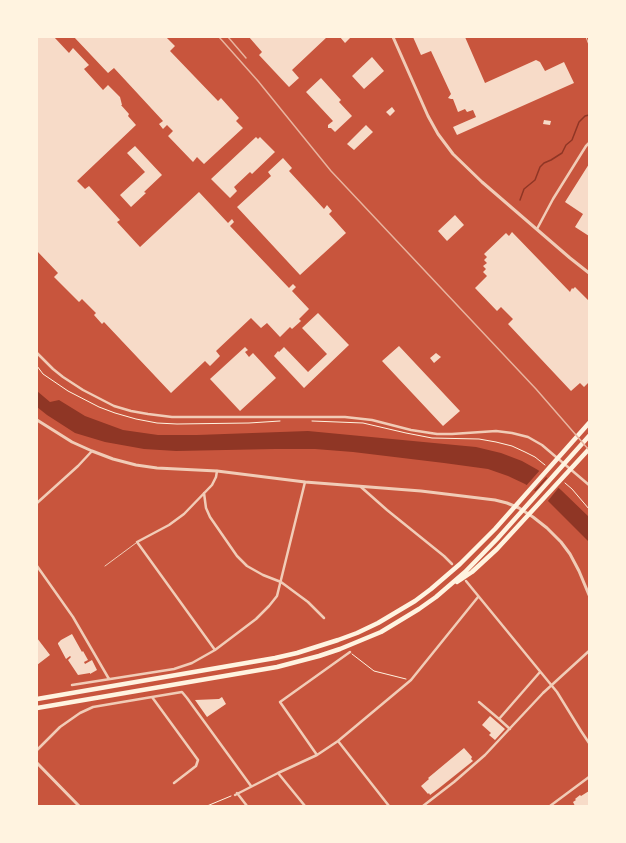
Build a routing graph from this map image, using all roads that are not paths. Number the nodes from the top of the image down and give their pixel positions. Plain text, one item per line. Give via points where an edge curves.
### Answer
1 (393, 37) edge
2 (586, 37) edge
3 (589, 44) edge
4 (589, 143) edge
5 (537, 229) junction
6 (589, 273) edge
7 (37, 352) edge
8 (37, 420) edge
9 (589, 424) edge
10 (589, 436) edge
11 (589, 449) edge
12 (92, 451) junction
13 (217, 472) junction
14 (305, 482) junction
15 (589, 485) edge
16 (361, 487) junction
17 (204, 493) junction
18 (37, 502) edge
19 (137, 542) junction
20 (452, 564) dead end
21 (37, 566) edge
22 (104, 566) dead end
23 (466, 581) dead end
24 (281, 582) junction
25 (444, 591) junction
26 (589, 595) edge
27 (478, 597) junction
28 (324, 618) dead end
29 (215, 650) junction
30 (589, 651) edge
31 (350, 652) road end
32 (540, 672) junction
33 (109, 679) junction
34 (72, 685) dead end
35 (552, 686) junction
36 (152, 697) junction
37 (37, 699) edge
38 (479, 702) dead end
39 (37, 708) edge
40 (499, 719) junction
41 (510, 728) junction
42 (338, 741) junction
43 (589, 743) edge
44 (37, 750) edge
45 (317, 755) junction
46 (37, 763) edge
47 (278, 772) junction
48 (589, 777) edge
49 (174, 783) dead end
50 (251, 786) junction
51 (77, 805) edge
52 (247, 806) edge
53 (305, 806) edge
54 (389, 806) edge
55 (423, 806) edge
56 (550, 806) edge

1 - 5 street via 428,116 445,144 472,173
2 - 3 lane
4 - 5 street
5 - 6 street
7 - 15 street via 53,369 82,390 114,406 131,411 172,417 345,417 437,434 512,432 542,445
8 - 12 street
9 - 37 highway via 460,564 431,590 378,623 317,648 275,658
10 - 25 highway via 479,558
11 - 25 highway via 508,538 467,575
12 - 13 street via 136,465
12 - 18 street
13 - 14 street
13 - 17 street via 212,485
14 - 16 street
14 - 24 street
16 - 20 street
16 - 26 street via 495,500 519,508 547,528 561,542 579,571
17 - 19 street via 184,514 169,525
17 - 24 street via 210,517 237,556 247,566
19 - 22 lane
19 - 29 street
21 - 33 street via 73,617
23 - 27 street
24 - 28 street
24 - 29 street via 277,596 269,606
25 - 39 highway via 381,632 318,656 277,666
27 - 32 street
27 - 42 street via 411,680
29 - 33 street via 192,663 174,669
30 - 35 street
31 - 45 street via 280,702
32 - 35 street
32 - 40 street
33 - 34 street
35 - 41 street
35 - 43 street
36 - 44 street via 93,707 71,719
36 - 49 street via 198,760 196,766
36 - 50 street via 182,692
38 - 40 street
40 - 41 street
41 - 55 street via 489,752
42 - 45 street
42 - 54 street
45 - 47 street
46 - 51 street
47 - 50 street
47 - 53 street
48 - 56 street
50 - 52 street via 236,794

